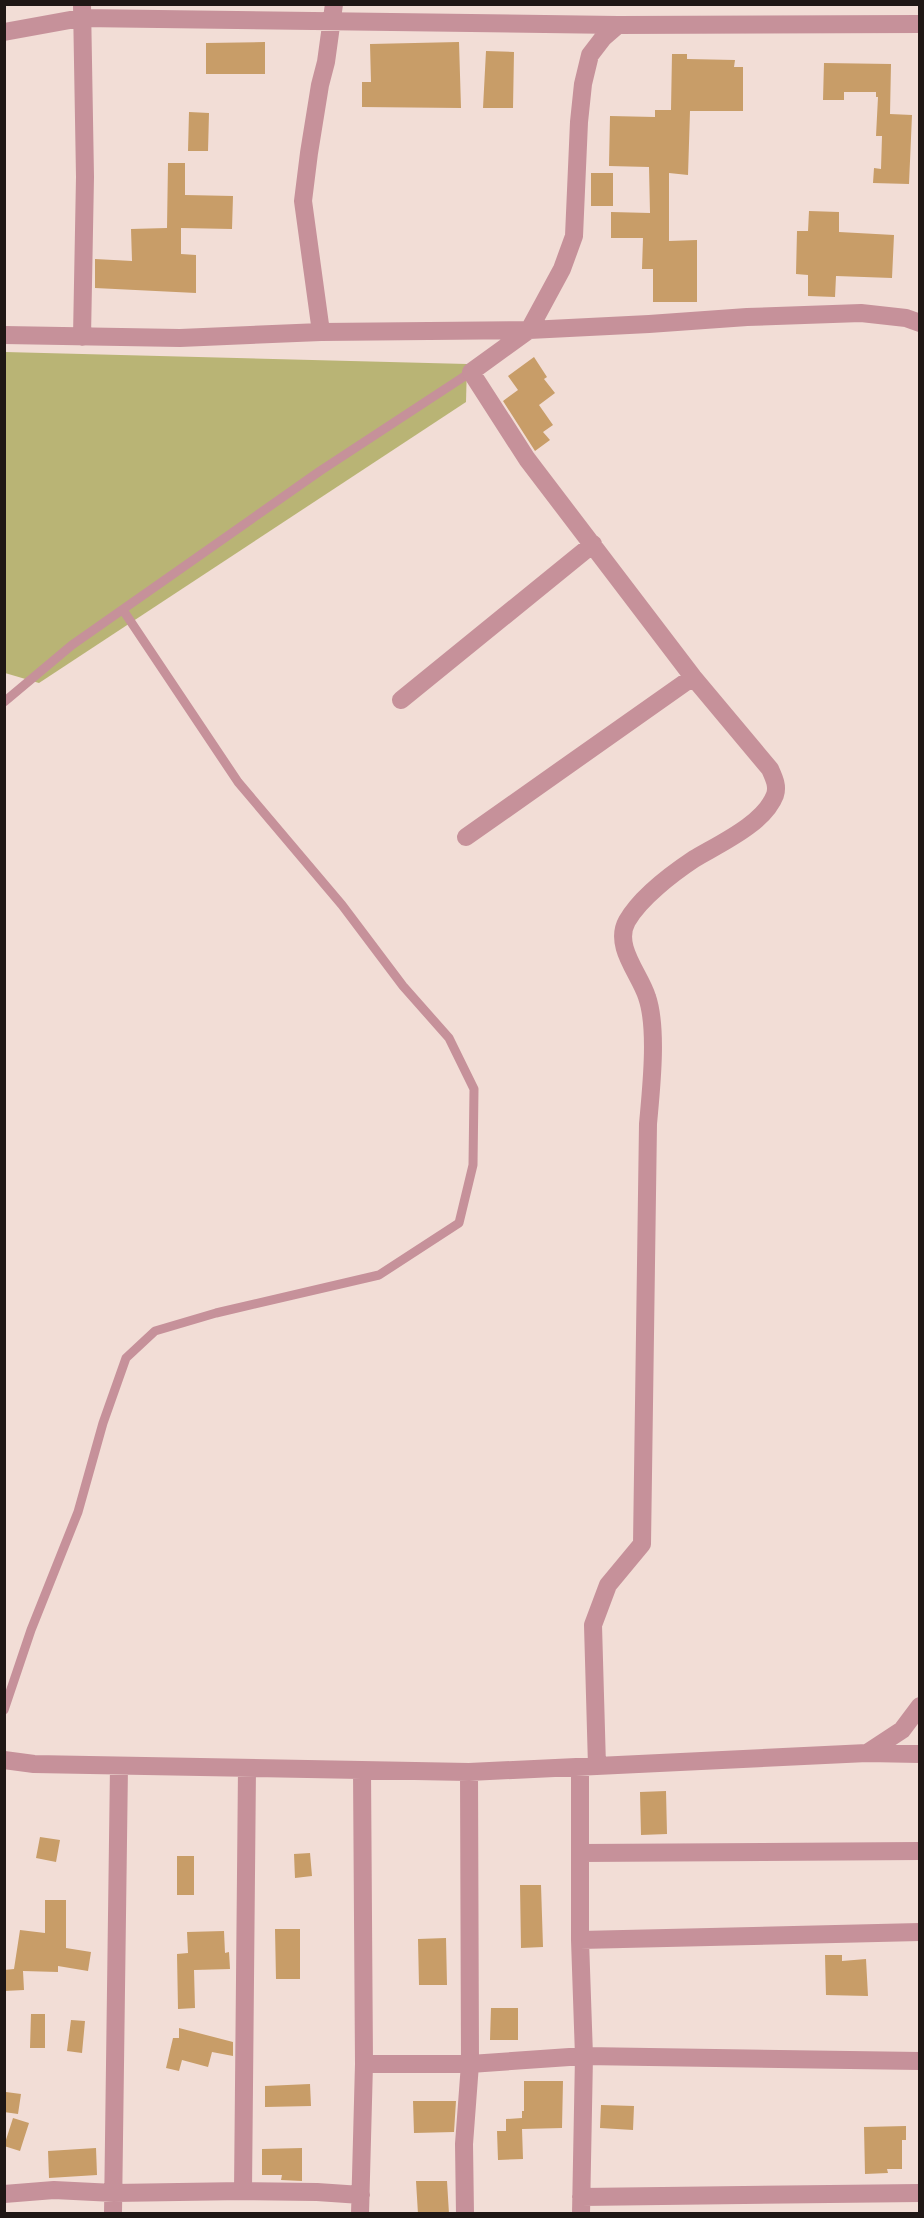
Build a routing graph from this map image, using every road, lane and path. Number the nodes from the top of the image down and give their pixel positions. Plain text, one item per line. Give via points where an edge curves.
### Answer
1 (82, 11) edge
2 (333, 13) edge
3 (920, 24) edge
4 (618, 25) junction
5 (4, 32) edge
6 (920, 323) edge
7 (529, 330) junction
8 (321, 332) junction
9 (4, 335) edge
10 (82, 337) junction
11 (471, 372) junction
12 (593, 544) junction
13 (123, 610) junction
14 (693, 677) junction
15 (401, 700) dead end
16 (4, 702) edge
17 (466, 837) dead end
18 (920, 1707) edge
19 (4, 1710) edge
20 (867, 1753) junction
21 (920, 1754) edge
22 (4, 1760) edge
23 (119, 1766) junction
24 (588, 1766) junction
25 (247, 1768) junction
26 (362, 1770) junction
27 (468, 1772) junction
28 (920, 1851) edge
29 (580, 1853) junction
30 (920, 1932) edge
31 (580, 1940) junction
32 (584, 2056) junction
33 (920, 2061) edge
34 (364, 2064) junction
35 (470, 2064) junction
36 (243, 2191) junction
37 (114, 2193) junction
38 (920, 2193) edge
39 (4, 2194) edge
40 (361, 2194) junction
41 (581, 2205) edge
42 (113, 2214) edge
43 (360, 2214) edge
44 (465, 2214) edge

1 - 2 street
1 - 5 street
1 - 10 street
2 - 4 street
2 - 8 street via 303,201
3 - 4 street
4 - 7 street via 590,55 579,122 574,236 562,269
6 - 7 street via 861,313
7 - 8 street
7 - 11 street
8 - 10 street via 180,338
9 - 10 street
11 - 12 street via 527,459
11 - 13 lane via 320,471
12 - 14 street
12 - 15 street
13 - 16 lane via 72,645
13 - 19 lane via 238,782 449,1038 474,1089 473,1166 459,1223 379,1275 155,1331 126,1358 78,1512
14 - 17 street
14 - 24 street via 770,769 776,793 755,822 691,862 646,897 627,921 623,933 629,960 648,999 652,1034 642,1544 608,1585 593,1624
18 - 20 street via 902,1730
20 - 21 street
20 - 24 street
22 - 23 street
23 - 25 street
23 - 37 street
24 - 27 street
24 - 29 street
25 - 26 street
25 - 36 street
26 - 27 street
26 - 34 street
27 - 35 street
28 - 29 street
29 - 31 street
30 - 31 street
31 - 32 street
32 - 33 street
32 - 35 street
32 - 41 street
34 - 35 street
34 - 40 street
35 - 44 street via 464,2144
36 - 37 street
36 - 40 street
37 - 39 street via 54,2190
37 - 42 street
38 - 41 street
40 - 43 street

